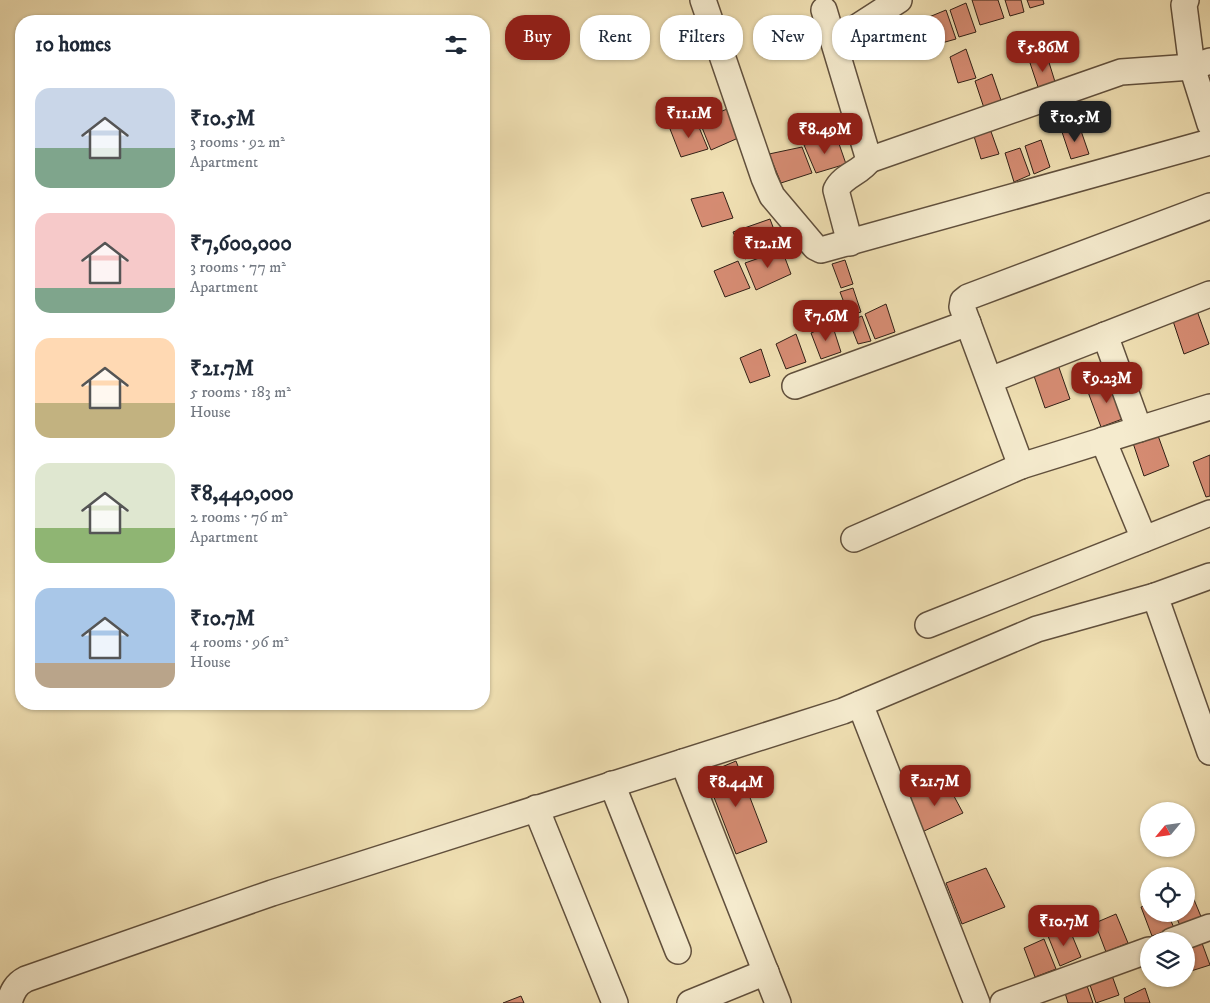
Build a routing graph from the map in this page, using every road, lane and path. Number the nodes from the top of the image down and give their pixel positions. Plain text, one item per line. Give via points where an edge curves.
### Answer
1 (703, 0) edge
2 (899, 0) edge
3 (1186, 0) edge
4 (824, 10) dead end
5 (876, 15) edge
6 (832, 36) edge
7 (839, 60) edge
8 (1201, 64) edge
9 (1210, 124) edge
10 (1210, 142) edge
11 (869, 160) junction
12 (1210, 206) edge
13 (850, 243) junction
14 (1210, 294) edge
15 (968, 323) junction
16 (1105, 335) junction
17 (990, 380) junction
18 (795, 386) dead end
19 (1210, 407) edge
20 (1139, 429) junction
21 (1103, 440) junction
22 (1021, 466) junction
23 (1210, 513) edge
24 (854, 539) dead end
25 (1144, 539) junction
26 (1210, 576) edge
27 (1155, 596) junction
28 (928, 625) dead end
29 (860, 704) junction
30 (1210, 752) edge
31 (683, 762) junction
32 (612, 784) junction
33 (536, 808) junction
34 (1210, 927) edge
35 (1195, 933) edge
36 (678, 951) dead end
37 (1140, 953) edge
38 (766, 972) junction
39 (7, 991) edge
40 (615, 1003) edge
41 (690, 1003) edge
42 (778, 1003) edge
43 (977, 1003) edge
44 (1003, 1003) edge

1 - 13 street via 772,196 815,247 826,250
2 - 5 street
3 - 8 street via 1184,5
4 - 6 street
7 - 11 street
8 - 9 street
8 - 11 street via 1121,72
10 - 13 street
11 - 13 street via 844,179 836,190
12 - 15 street via 968,297 962,307
14 - 16 street
15 - 17 street
15 - 18 street
16 - 17 street
16 - 20 street
17 - 22 street
19 - 20 street
20 - 21 street
21 - 22 street
21 - 25 street
22 - 24 street
23 - 25 street
25 - 28 street
26 - 27 street
27 - 29 street via 1037,629
27 - 30 street
29 - 31 street
29 - 43 street
31 - 32 street
31 - 38 street
32 - 33 street
32 - 36 street
33 - 39 street via 272,893 26,979
33 - 40 street
34 - 35 street
37 - 44 street
38 - 41 street
38 - 42 street

